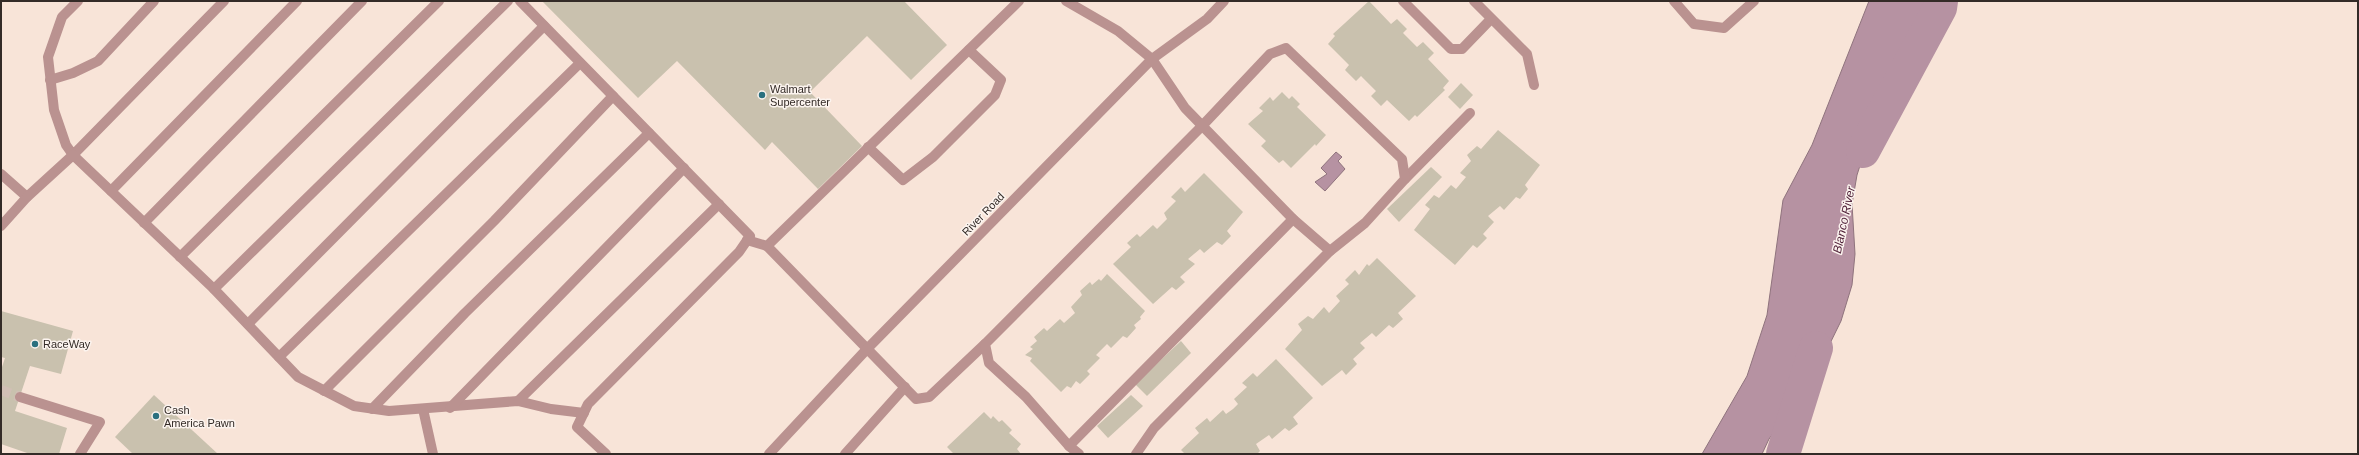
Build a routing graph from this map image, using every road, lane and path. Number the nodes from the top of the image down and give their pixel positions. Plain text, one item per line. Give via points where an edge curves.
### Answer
1 (78, 1) edge
2 (154, 1) edge
3 (224, 1) edge
4 (297, 1) edge
5 (362, 1) edge
6 (439, 1) edge
7 (508, 1) edge
8 (520, 1) edge
9 (1019, 1) edge
10 (1066, 1) edge
11 (1224, 1) edge
12 (1403, 1) edge
13 (1474, 1) edge
14 (1674, 1) edge
15 (1754, 1) edge
16 (1491, 18) junction
17 (544, 26) junction
18 (969, 50) junction
19 (1152, 60) junction
20 (580, 63) junction
21 (50, 80) junction
22 (1534, 85) dead end
23 (613, 96) junction
24 (1470, 113) dead end
25 (1202, 126) junction
26 (649, 133) junction
27 (868, 147) junction
28 (73, 155) junction
29 (684, 168) junction
30 (1, 174) edge
31 (1405, 179) junction
32 (111, 191) junction
33 (27, 197) junction
34 (719, 204) junction
35 (1293, 219) junction
36 (144, 223) junction
37 (1, 226) edge
38 (747, 240) junction
39 (767, 246) junction
40 (1330, 251) junction
41 (180, 257) junction
42 (214, 289) junction
43 (248, 324) junction
44 (985, 344) junction
45 (867, 349) junction
46 (279, 357) junction
47 (905, 387) junction
48 (324, 391) junction
49 (20, 397) tunnel mouth
50 (518, 401) junction
51 (450, 408) junction
52 (372, 409) junction
53 (423, 409) junction
54 (584, 413) junction
55 (1069, 446) junction
56 (80, 454) edge
57 (433, 454) edge
58 (606, 454) edge
59 (769, 454) edge
60 (845, 454) edge
61 (1080, 454) edge
62 (1136, 454) edge

1 - 21 street via 62,17 50,50
2 - 21 street via 98,61
3 - 28 street
4 - 32 street
5 - 36 street
6 - 41 street
7 - 42 street
8 - 17 street
9 - 18 street
10 - 19 street via 1118,31
11 - 19 street, River Road via 1207,19
12 - 16 street via 1451,49 1462,49
13 - 16 street
14 - 15 street via 1694,24 1724,28
16 - 22 street via 1527,54
17 - 20 street
17 - 43 street
18 - 27 street
18 - 27 street via 1000,80 995,95 933,157 903,180
19 - 25 street via 1185,108
19 - 45 street, River Road
20 - 23 street
20 - 46 street
21 - 28 street via 54,110 66,145
23 - 26 street
23 - 48 street via 494,221
24 - 31 street
25 - 31 street via 1270,54 1286,48 1402,159
25 - 35 street
25 - 44 street
26 - 29 street
26 - 52 street via 465,313
27 - 39 street
28 - 32 street
28 - 33 street
29 - 34 street
29 - 51 street
30 - 33 street
31 - 40 street via 1365,223
32 - 36 street
33 - 37 street
34 - 38 street via 750,236
34 - 50 street
35 - 40 street
35 - 55 street
36 - 41 street
38 - 39 street
38 - 54 street via 739,252 588,404
39 - 45 street
40 - 62 street via 1154,428
41 - 42 street
42 - 43 street
43 - 46 street
44 - 47 street via 929,397 916,399
44 - 55 street via 989,363 1026,397
45 - 47 street
45 - 59 street, River Road
46 - 48 street via 298,377
47 - 60 street
48 - 52 street via 354,406
49 - 56 street via 100,422
50 - 51 street
50 - 54 street
51 - 53 street
52 - 53 street
53 - 57 street
54 - 58 street via 577,427
55 - 61 street

